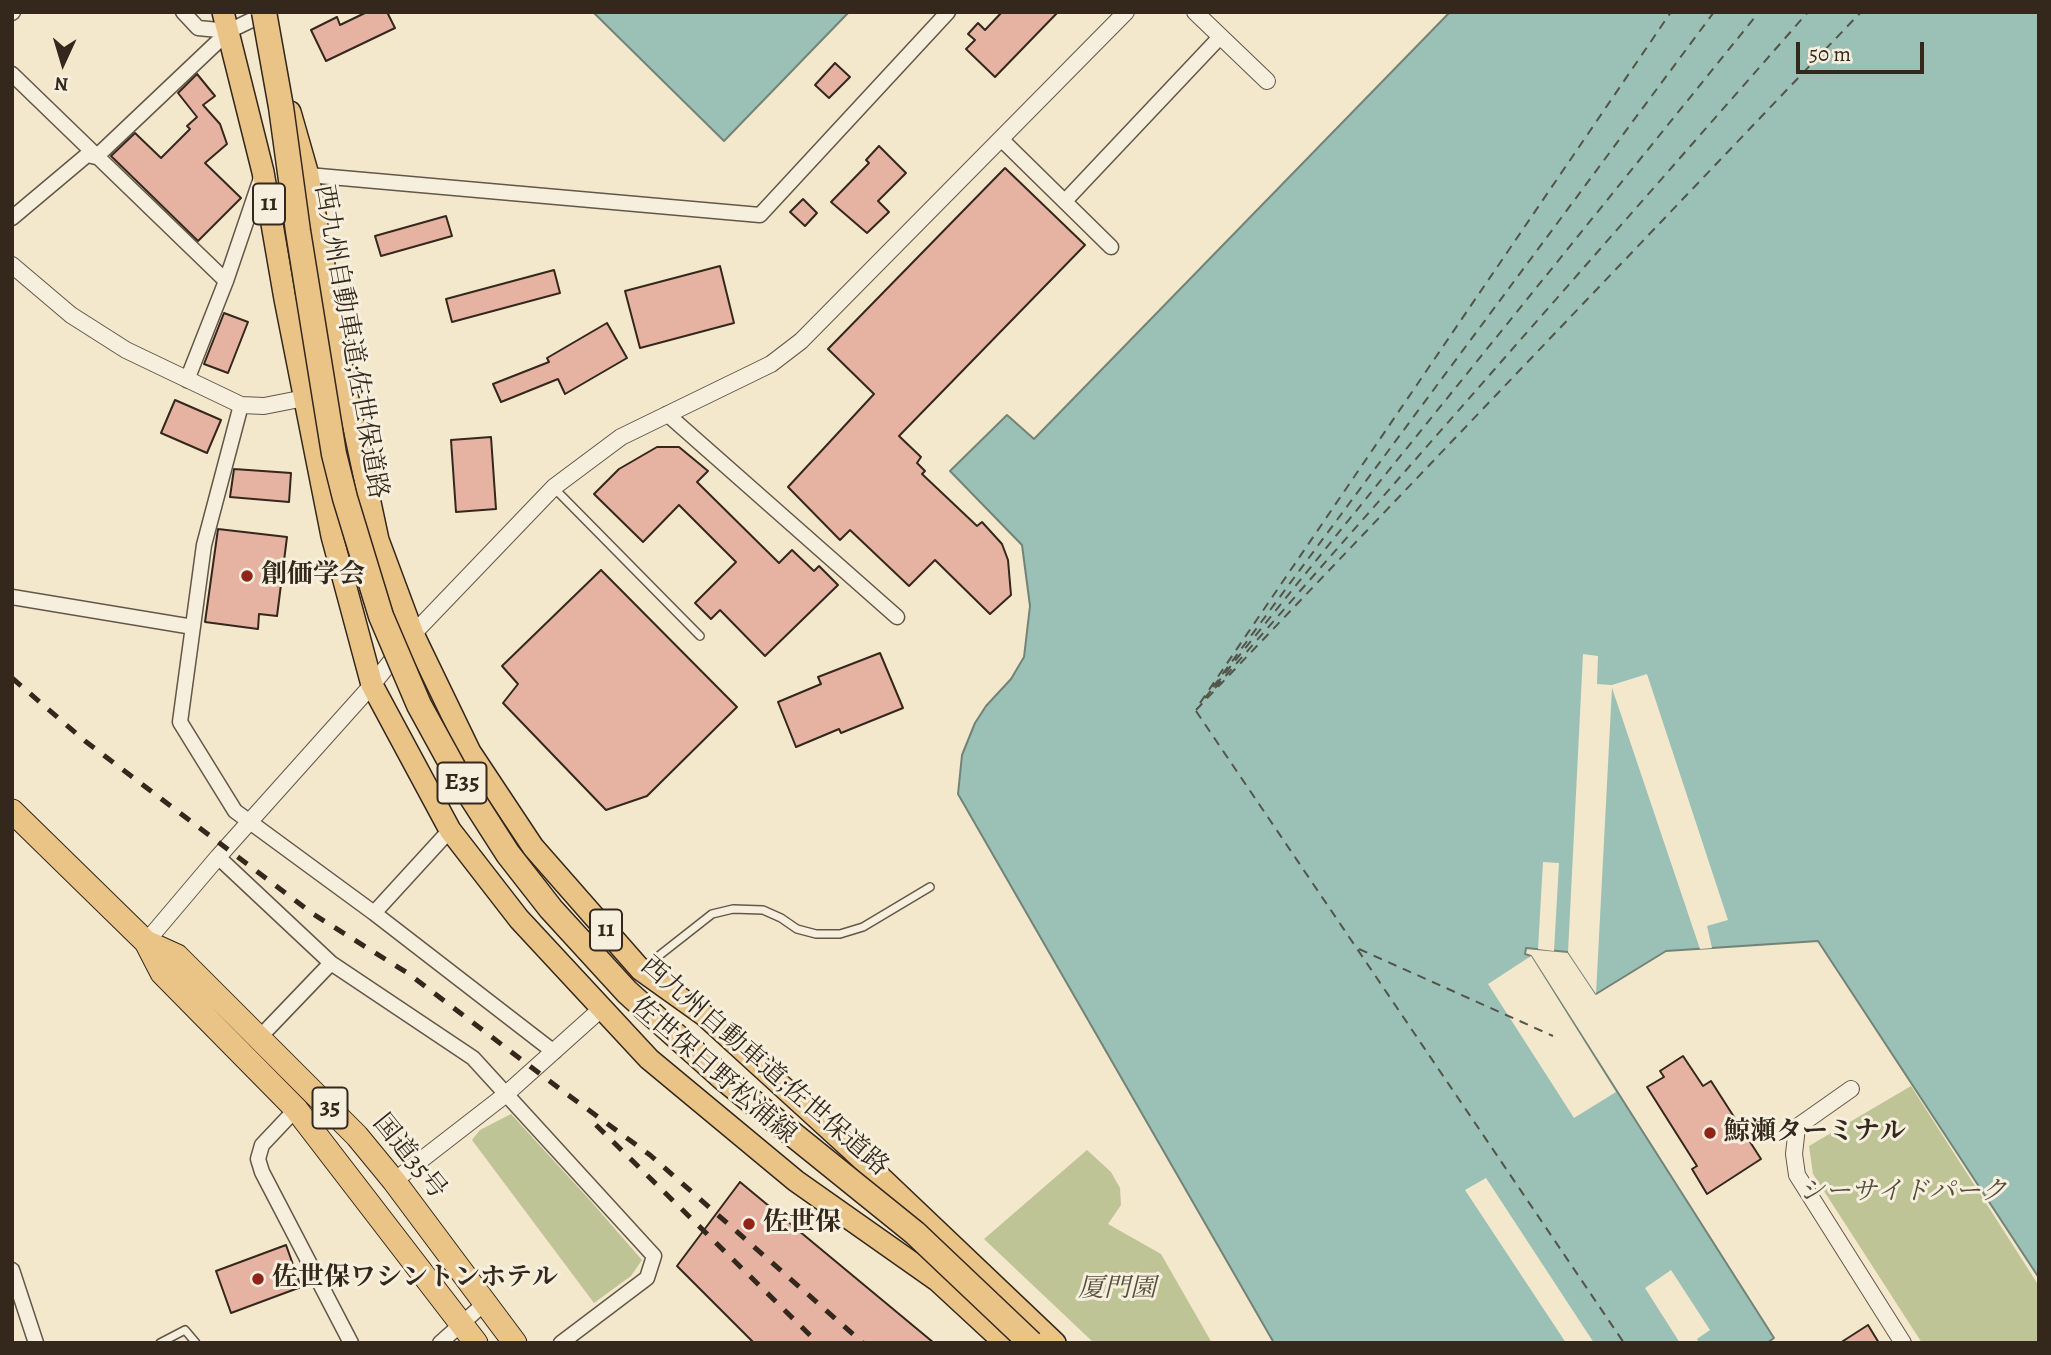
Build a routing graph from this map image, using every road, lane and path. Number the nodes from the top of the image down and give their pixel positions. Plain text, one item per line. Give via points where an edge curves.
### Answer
1 (183, 12) edge
2 (948, 12) edge
3 (1126, 12) edge
4 (1195, 12) edge
5 (262, 13) edge
6 (226, 21) edge
7 (1220, 37) junction
8 (12, 74) edge
9 (1267, 81) dead end
10 (1001, 139) junction
11 (96, 157) junction
12 (263, 172) junction
13 (308, 175) junction
14 (1065, 201) junction
15 (12, 218) edge
16 (1111, 247) dead end
17 (12, 265) edge
18 (226, 281) junction
19 (187, 380) junction
20 (346, 390) junction
21 (305, 398) junction
22 (241, 405) junction
23 (667, 414) junction
24 (554, 487) junction
25 (12, 597) edge
26 (897, 617) dead end
27 (193, 627) junction
28 (413, 634) junction
29 (700, 636) dead end
30 (372, 685) junction
31 (12, 811) edge
32 (250, 823) junction
33 (450, 830) junction
34 (218, 857) junction
35 (930, 887) dead end
36 (374, 913) junction
37 (146, 942) junction
38 (331, 963) junction
39 (641, 970) junction
40 (601, 1009) junction
41 (260, 1037) junction
42 (554, 1052) junction
43 (1851, 1088) dead end
44 (505, 1095) junction
45 (296, 1109) junction
46 (394, 1181) junction
47 (12, 1270) edge
48 (485, 1303) junction
49 (469, 1334) edge
50 (36, 1343) edge
51 (160, 1343) edge
52 (196, 1343) edge
53 (351, 1343) edge
54 (440, 1343) edge
55 (515, 1343) edge
56 (561, 1343) edge
57 (1005, 1343) edge
58 (1031, 1343) edge
59 (1055, 1343) edge
60 (1903, 1343) edge

1 - 6 street via 198,28
2 - 13 street via 760,215
3 - 10 street
4 - 7 street
5 - 6 street
5 - 13 main road, 11
5 - 58 highway, 西九州自動車道;佐世保道路 / E35, bridge via 345,498 381,616 419,705 458,776 508,854 551,909 627,992 723,1078 915,1233
6 - 11 street
6 - 12 main road, 11
7 - 9 street
7 - 14 street
8 - 11 street
10 - 14 street
10 - 23 street via 802,341 771,364
11 - 15 street via 87,155
11 - 18 street
12 - 18 street
12 - 21 main road, 11
13 - 20 main road, 11
14 - 16 street
17 - 19 street via 71,316
18 - 19 street
19 - 22 street
20 - 21 street
20 - 28 main road, 11 via 378,540
21 - 22 street
21 - 30 main road, 佐世保日野松浦線 / 11 via 332,536
22 - 27 street via 204,545
23 - 24 street via 621,436
23 - 26 street
24 - 28 street
24 - 29 lane
25 - 27 street
27 - 32 street via 180,722 235,811
28 - 30 street
28 - 39 main road, 11 via 470,752 533,847
30 - 32 street
30 - 33 main road, 佐世保日野松浦線 / 11
31 - 37 highway, 国道35号 / 35
32 - 34 street
32 - 36 street
33 - 36 street
33 - 40 main road, 佐世保日野松浦線 / 11 via 519,919
34 - 37 street
34 - 38 street
35 - 39 lane via 863,927 840,934 797,929 763,910 712,914
36 - 42 street
37 - 41 highway, 国道35号 / 35 via 177,956
37 - 45 highway, 国道35号 / 35 via 162,973
38 - 41 street
38 - 44 street via 473,1058
39 - 59 main road, 11 via 724,1033
40 - 42 street
40 - 57 main road, 佐世保日野松浦線 / 11 via 649,1059 796,1181 938,1281
41 - 46 highway, 国道35号 / 35 via 358,1136
42 - 44 street
43 - 60 street via 1797,1126 1797,1175
44 - 46 street
44 - 56 street via 654,1256 647,1278
45 - 49 highway, 国道35号 / 35
45 - 53 street via 262,1145 258,1159
46 - 48 highway, 国道35号 / 35
47 - 50 street
48 - 49 street
48 - 55 highway, 国道35号 / 35
49 - 54 street
51 - 52 lane via 185,1329

